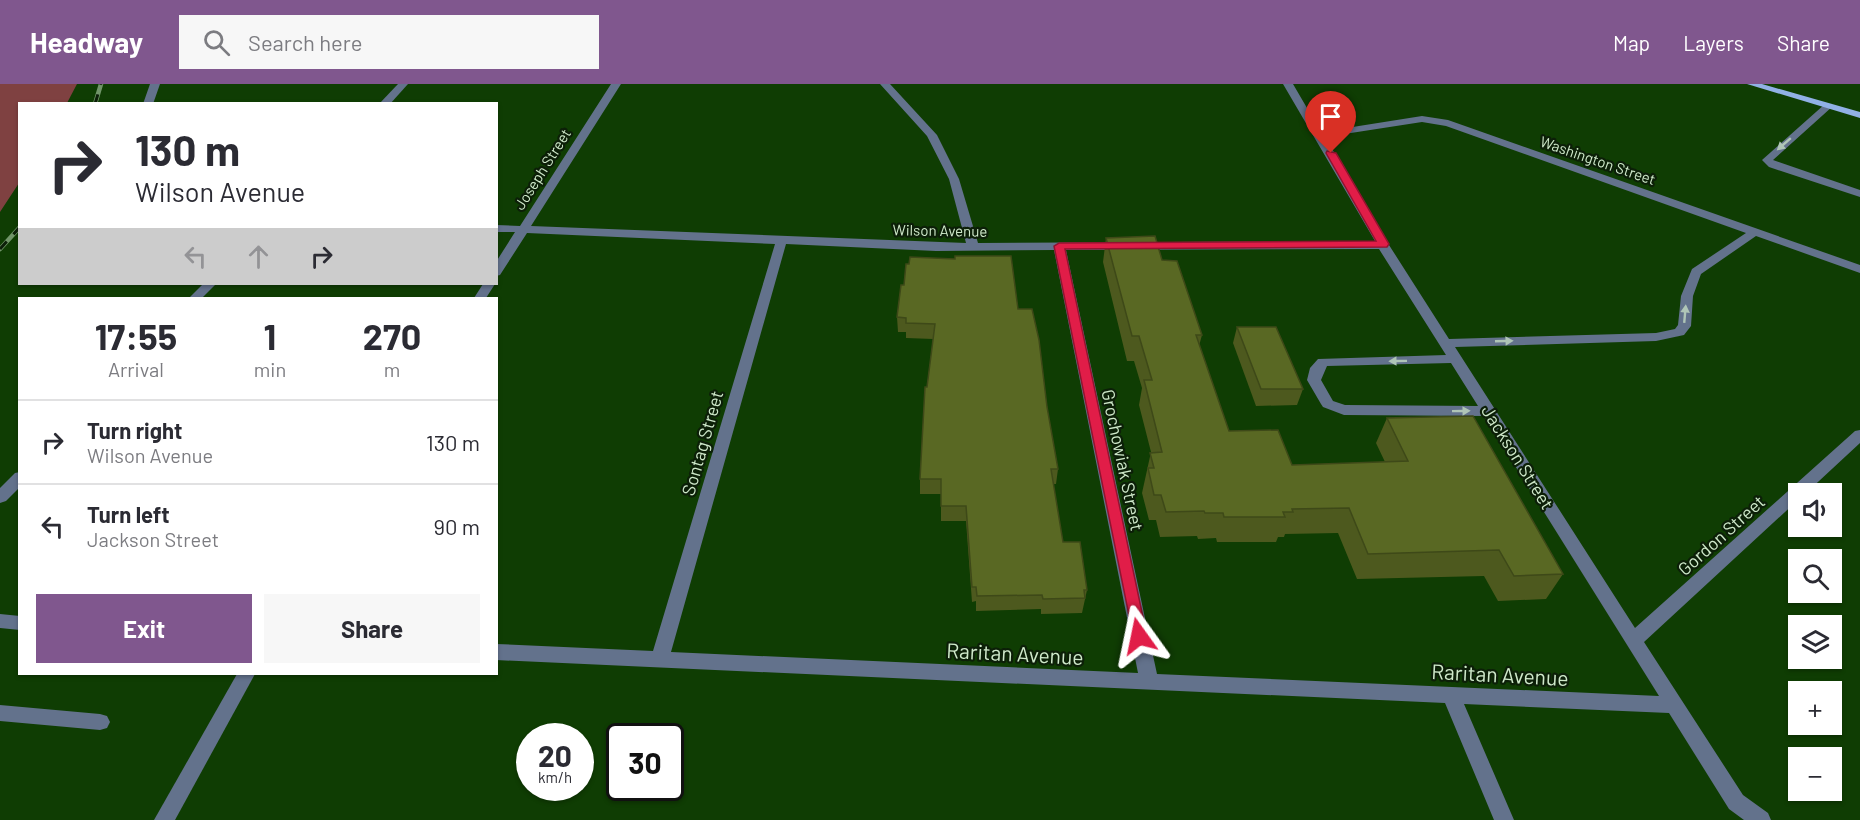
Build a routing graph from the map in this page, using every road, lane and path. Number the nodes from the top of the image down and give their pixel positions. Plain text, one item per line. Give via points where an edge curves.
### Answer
1 (155, 84) edge
2 (403, 84) edge
3 (616, 84) edge
4 (885, 84) edge
5 (1288, 84) edge
6 (1752, 84) edge
7 (149, 102) edge
8 (386, 102) edge
9 (1828, 106) junction
10 (1860, 115) edge
11 (1320, 135) junction
12 (1860, 194) edge
13 (498, 228) edge
14 (523, 230) junction
15 (1755, 232) junction
16 (782, 239) junction
17 (1383, 244) junction
18 (973, 246) junction
19 (1059, 246) junction
20 (1860, 268) edge
21 (498, 269) edge
22 (209, 285) edge
23 (196, 297) edge
24 (1446, 343) junction
25 (1456, 359) junction
26 (1489, 411) junction
27 (1860, 435) edge
28 (18, 479) edge
29 (0, 497) edge
30 (0, 621) edge
31 (18, 623) edge
32 (1634, 640) junction
33 (498, 652) edge
34 (660, 659) junction
35 (245, 675) edge
36 (1149, 681) junction
37 (1451, 695) junction
38 (1675, 705) junction
39 (0, 713) edge
40 (100, 722) dead end
41 (1736, 802) junction
42 (164, 820) edge
43 (1504, 820) edge
44 (1747, 820) edge
45 (1761, 820) edge

1 - 7 street
2 - 8 street
3 - 14 street, Joseph Street
4 - 18 street via 932,135 954,178
5 - 11 street, Jackson Street
6 - 9 main road
9 - 10 main road
9 -> 12 street via 1767,160
11 - 15 street, Washington Street via 1422,119 1448,123
11 - 17 street, Jackson Street
13 - 14 street, Wilson Avenue
14 - 16 street, Wilson Avenue
14 - 21 street, Joseph Street
15 - 20 street, Washington Street
24 -> 15 street via 1656,337 1679,332 1684,326 1687,296 1696,272
16 - 18 street, Wilson Avenue
16 - 34 street, Sontag Street
17 - 19 street, Wilson Avenue
17 - 24 street, Jackson Street
18 - 19 street, Wilson Avenue
19 - 36 street, Grochowiak Street
22 - 23 street
24 - 25 street, Jackson Street
25 - 26 street, Jackson Street
25 -> 26 street via 1323,362 1314,380 1328,404 1344,410
26 - 32 street, Jackson Street
27 - 32 street, Gordon Street
28 - 29 street
30 - 31 street
32 - 38 street, Jackson Street
33 - 34 street, Raritan Avenue
34 - 36 street, Raritan Avenue
35 - 42 street
36 - 37 street, Raritan Avenue
37 - 38 street, Raritan Avenue
37 - 43 street
38 - 41 street, Jackson Street
39 - 40 street
41 - 44 street
41 - 45 street, Jackson Street

